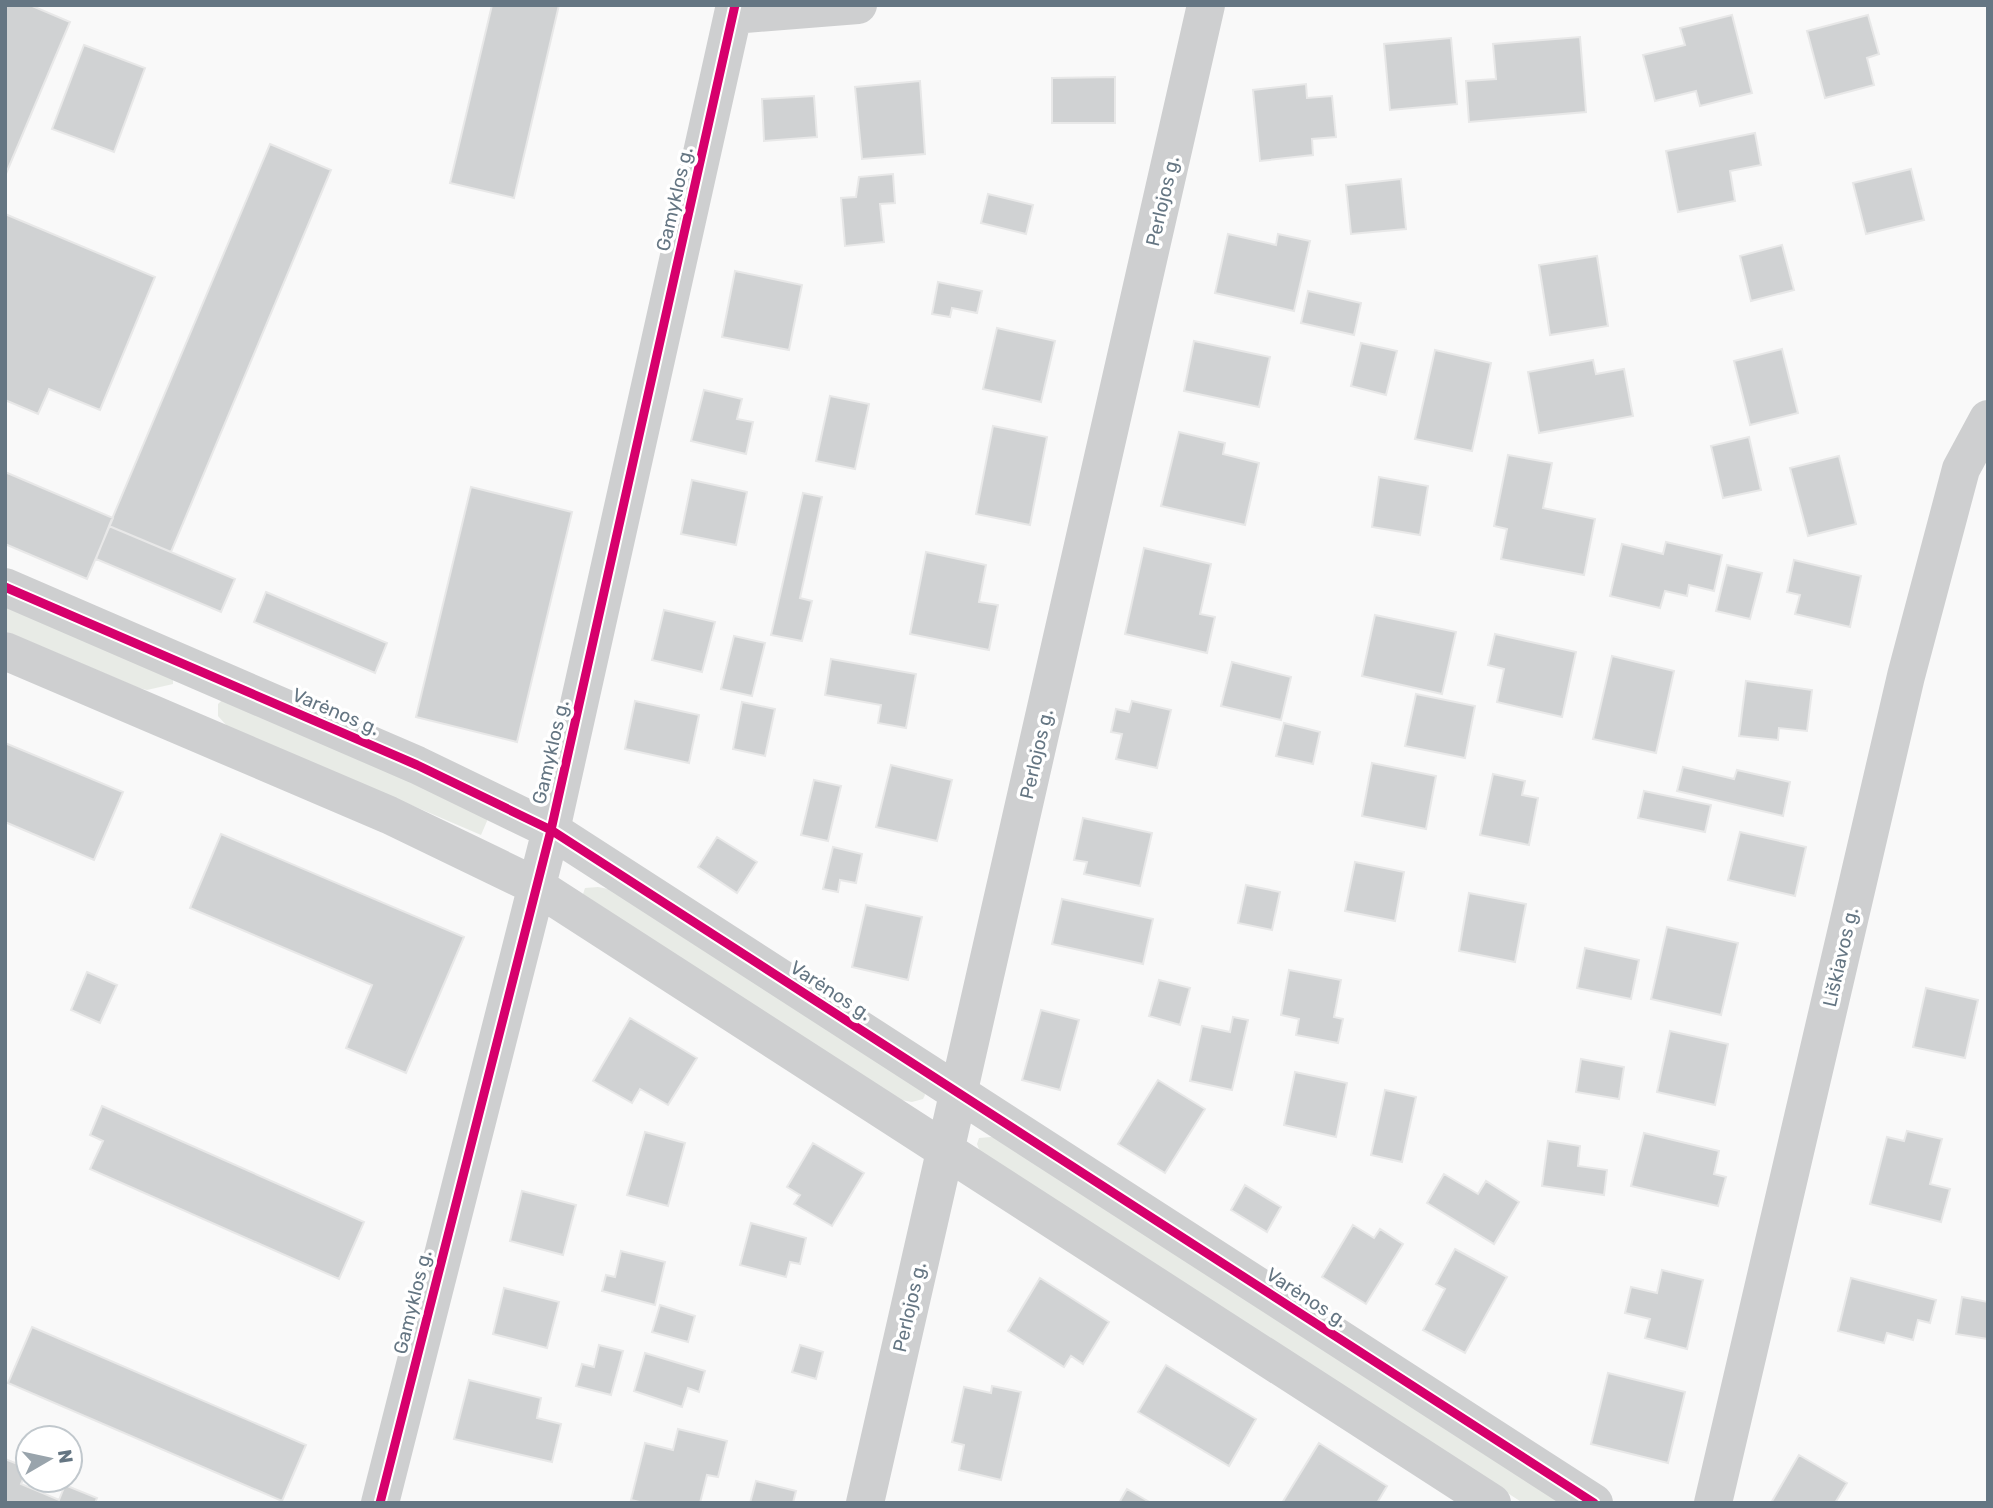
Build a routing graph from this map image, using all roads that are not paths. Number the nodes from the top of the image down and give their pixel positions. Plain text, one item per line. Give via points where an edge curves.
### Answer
1 (858, 5) edge
2 (1206, 5) edge
3 (734, 10) edge
4 (1988, 419) edge
5 (5, 587) edge
6 (5, 650) edge
7 (551, 830) junction
8 (536, 886) junction
9 (957, 1092) junction
10 (945, 1150) junction
11 (380, 1503) edge
12 (865, 1503) edge
13 (1492, 1503) edge
14 (1594, 1503) edge
15 (1713, 1503) edge

1 - 3 street
2 - 9 street, Perlojos g.
3 - 7 street, Gamyklos g.
4 - 15 street, Liškiavos g. via 1961,469 1906,676
5 - 7 street, Varėnos g. via 418,765
6 - 8 street via 389,815
7 - 8 street, Gamyklos g.
7 - 9 street, Varėnos g.
8 - 10 street
8 - 11 street, Gamyklos g.
9 - 10 street, Perlojos g.
9 - 14 street, Varėnos g.
10 - 12 street, Perlojos g.
10 - 13 street

